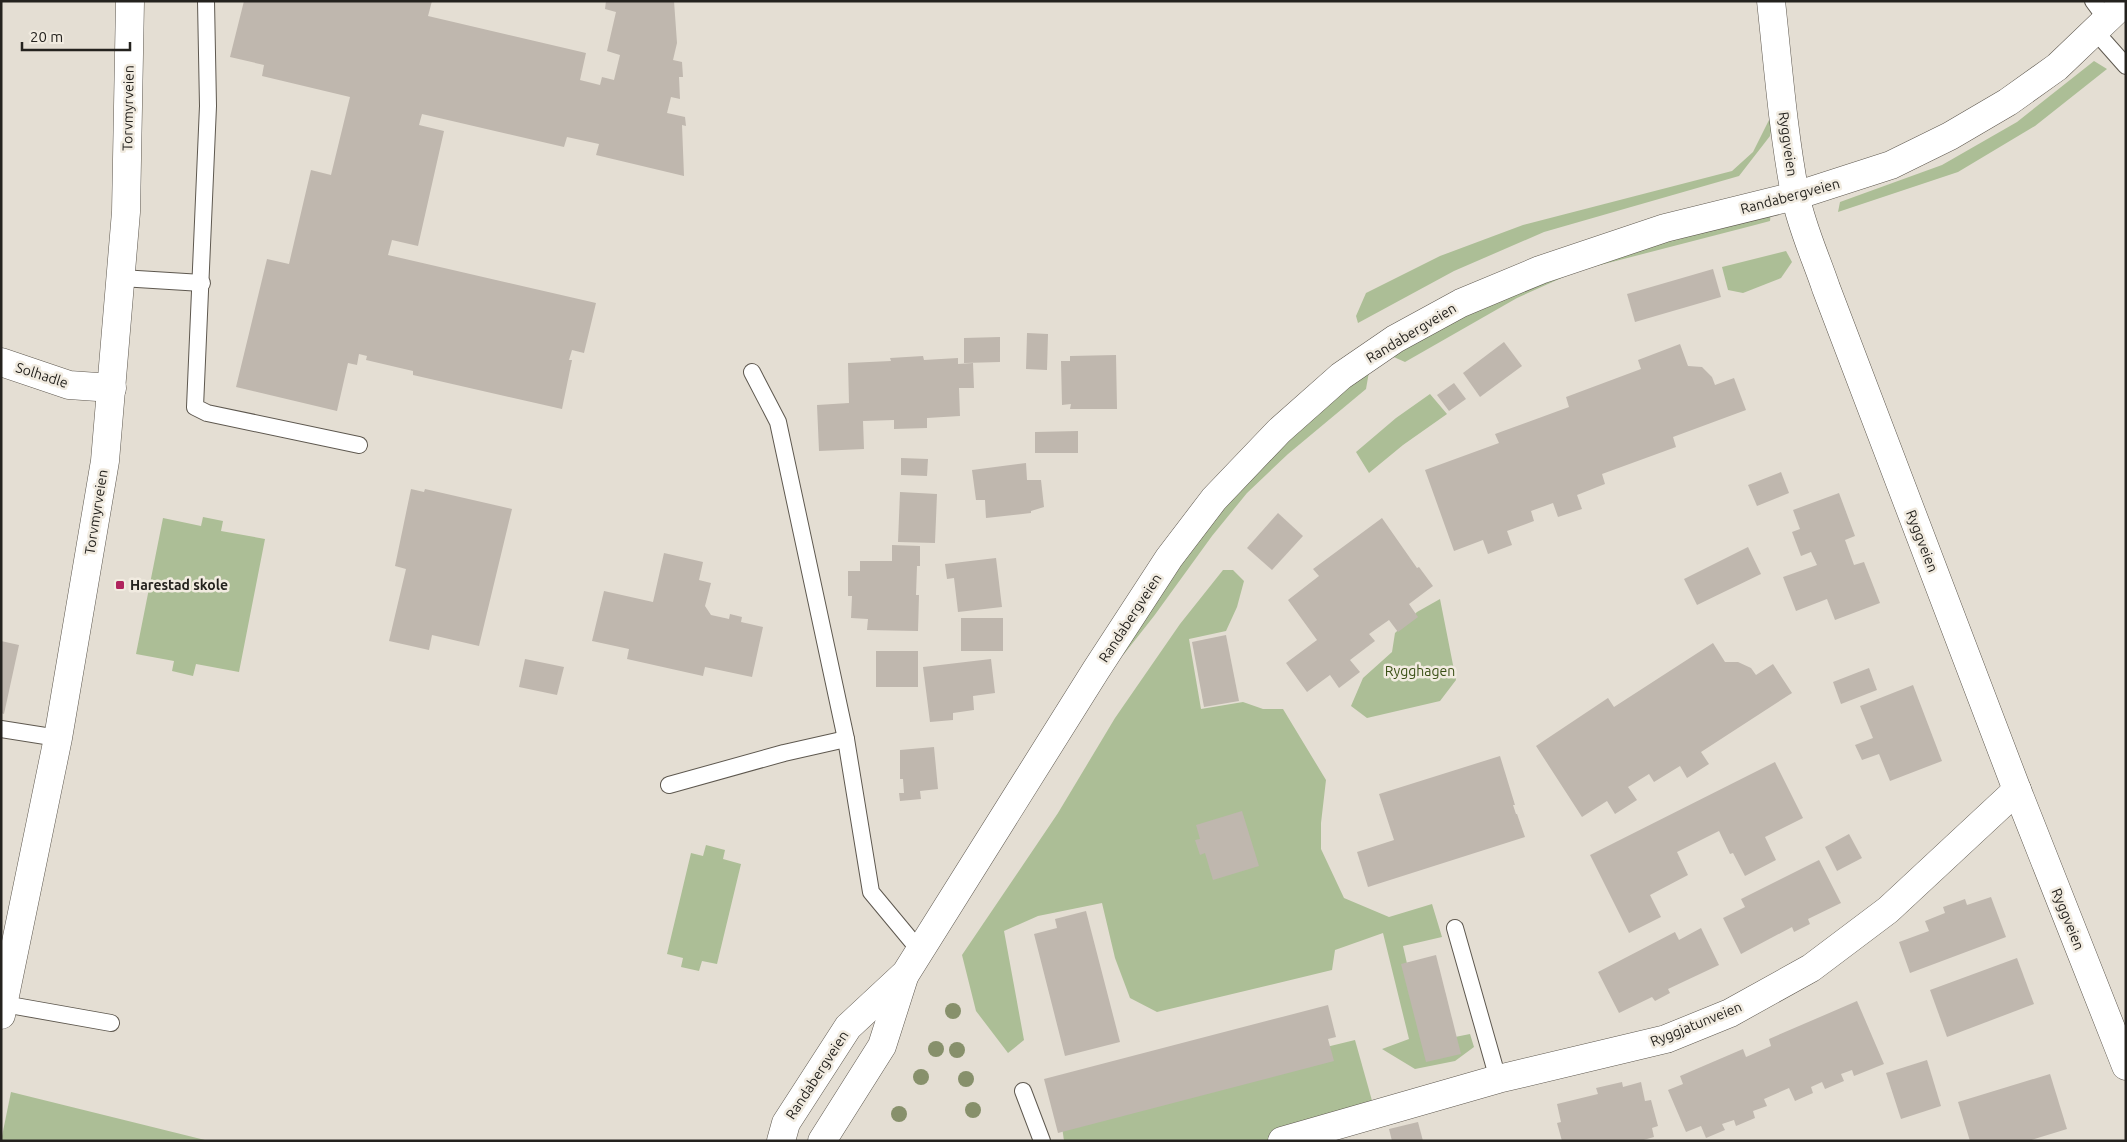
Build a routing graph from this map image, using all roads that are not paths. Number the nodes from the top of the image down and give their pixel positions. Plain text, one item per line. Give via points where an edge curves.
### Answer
1 (130, 1) edge
2 (206, 1) edge
3 (1771, 1) edge
4 (2105, 13) edge
5 (2126, 66) edge
6 (1795, 196) junction
7 (121, 278) junction
8 (202, 283) junction
9 (1, 362) edge
10 (752, 372) dead end
11 (112, 388) junction
12 (359, 445) dead end
13 (1, 729) edge
14 (58, 738) junction
15 (846, 739) junction
16 (669, 785) dead end
17 (2017, 790) junction
18 (1455, 928) dead end
19 (913, 962) junction
20 (2, 1010) edge
21 (111, 1023) dead end
22 (2126, 1066) edge
23 (1498, 1079) junction
24 (1023, 1092) dead end
25 (780, 1141) edge
26 (822, 1141) edge
27 (1042, 1141) edge
28 (1282, 1141) edge

1 - 7 main road, Torvmyrveien via 126,212
2 - 8 lane via 208,106
3 - 6 main road, Ryggveien
4 - 5 lane
4 - 6 main road, Randabergveien via 2057,67 2008,102 1891,165
6 - 17 main road, Ryggveien via 1826,288
6 - 19 main road, Randabergveien via 1665,228 1540,270 1461,303 1396,339 1341,376 1279,431 1214,499 1169,558
7 - 8 lane
7 - 11 main road, Torvmyrveien
8 - 12 lane via 195,407 207,413
9 - 11 main road, Solhadle via 70,385
10 - 15 lane via 778,422
11 - 14 main road, Torvmyrveien via 102,477
13 - 14 lane
14 - 20 main road, Torvmyrveien
15 - 16 lane
15 - 19 lane via 871,892
17 - 22 main road, Ryggveien
17 - 23 main road, Ryggjatunveien via 1888,910 1811,968 1730,1013 1666,1039
18 - 23 lane
19 - 25 main road, Randabergveien via 848,1028 786,1123
19 - 26 main road, Randabergveien via 882,1046
20 - 21 lane
23 - 28 main road, Ryggjatunveien
24 - 27 lane

